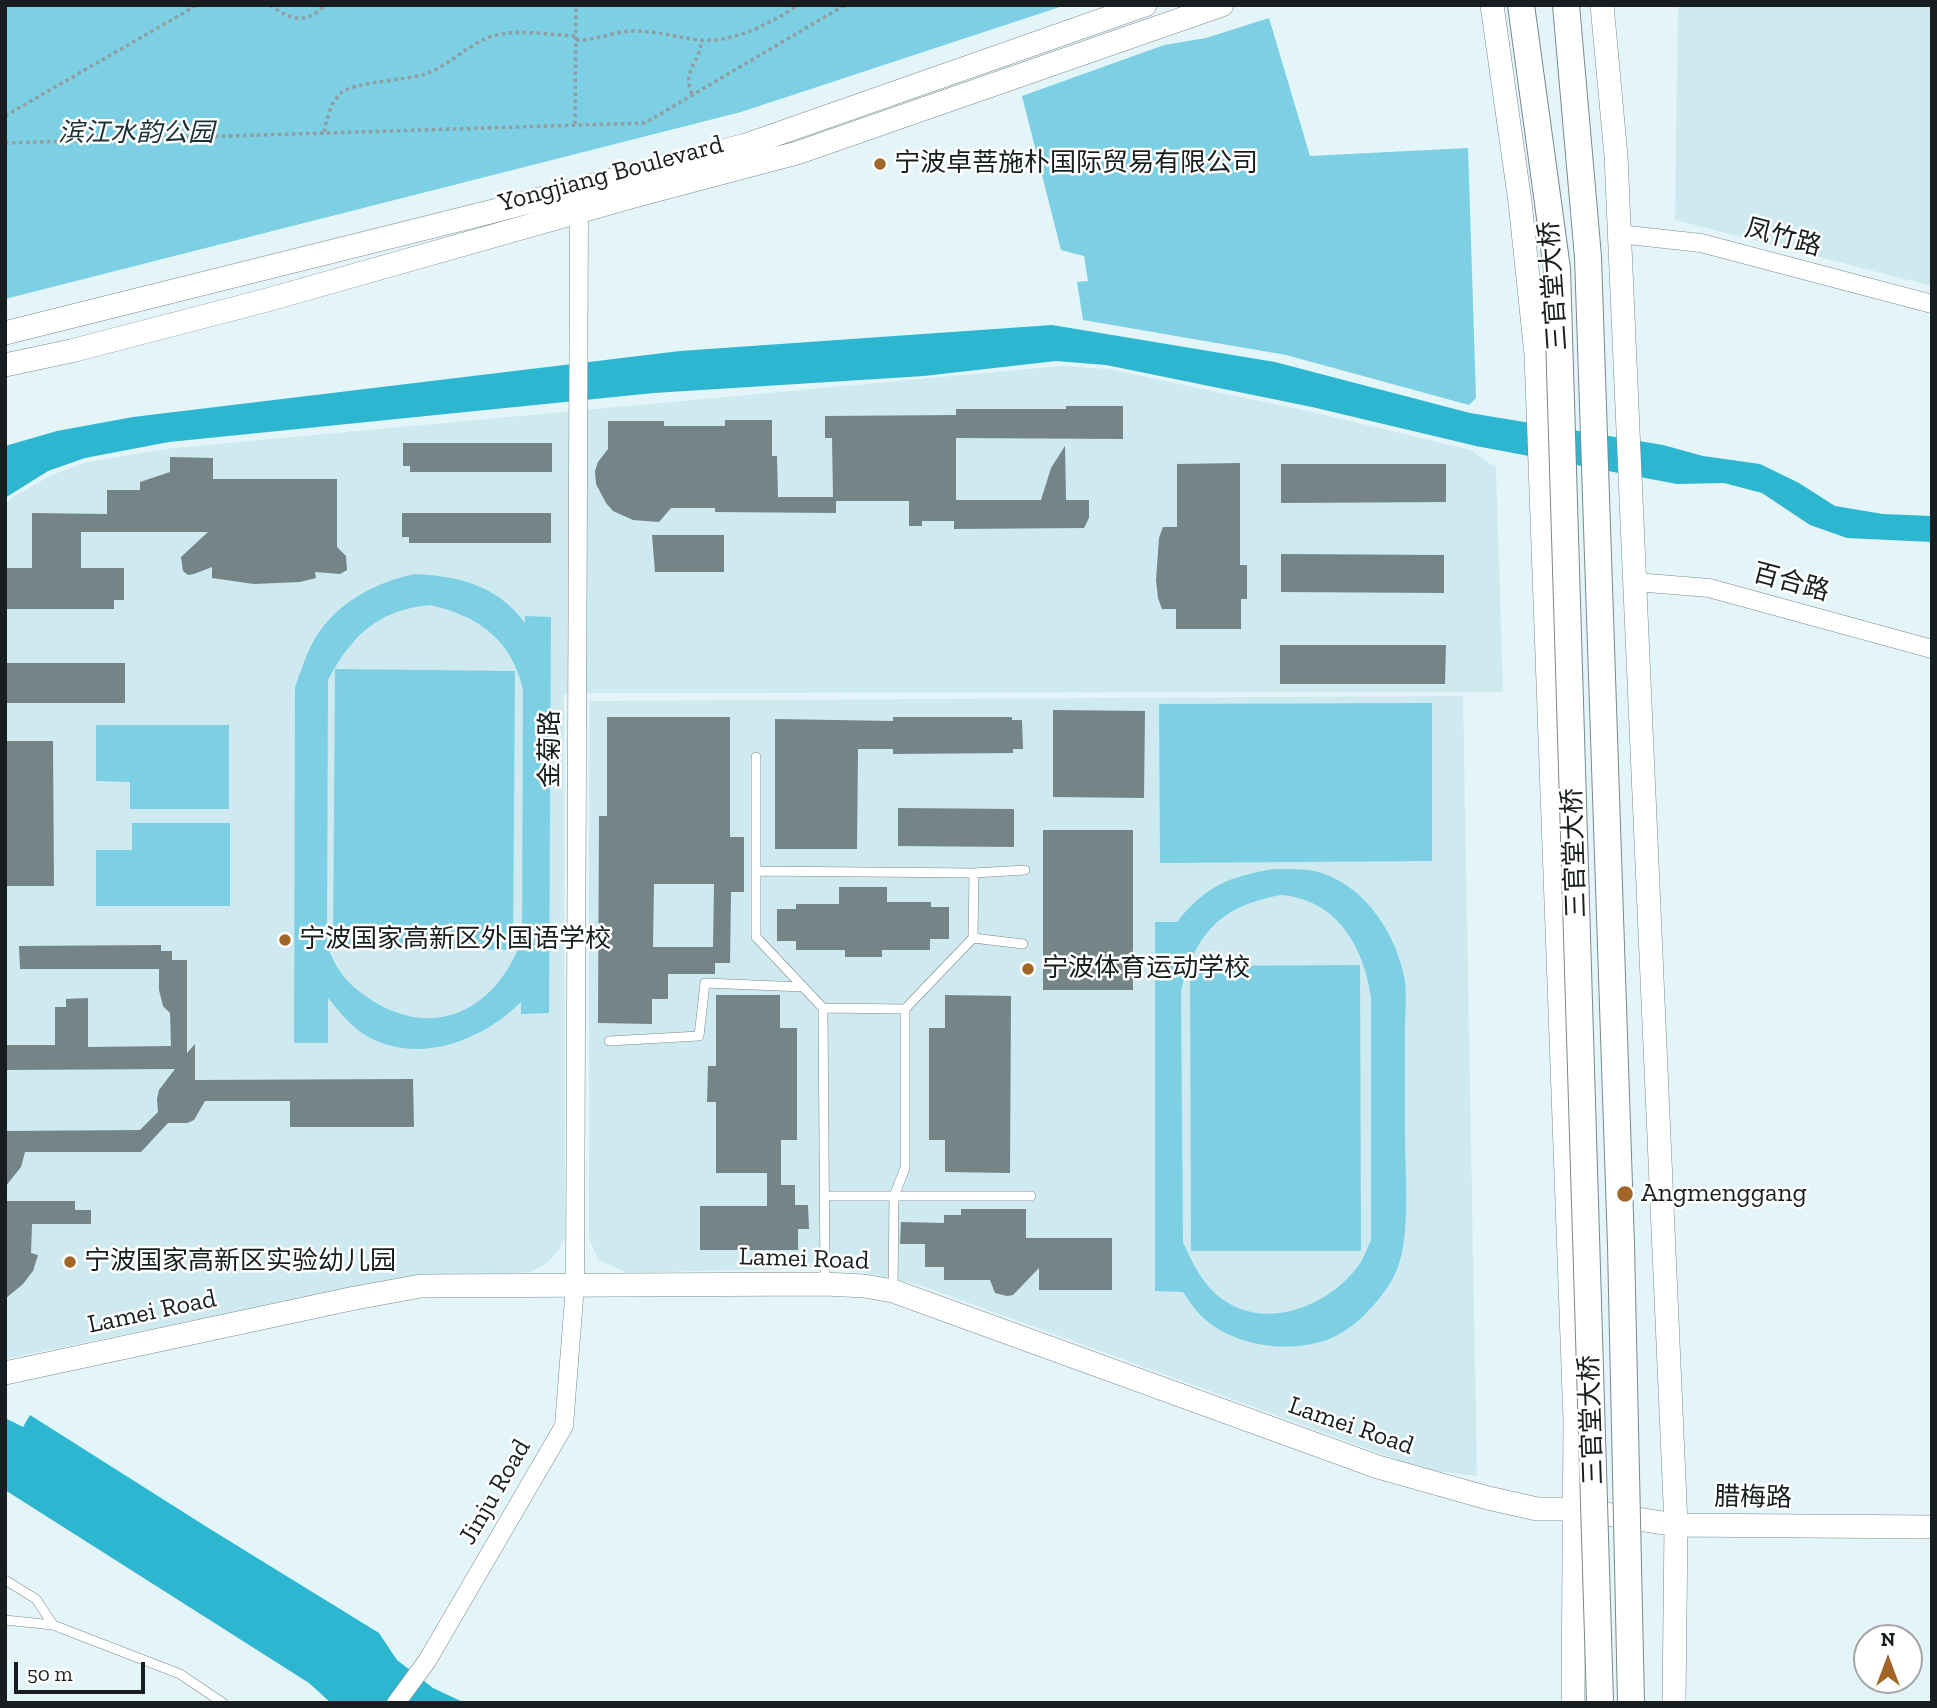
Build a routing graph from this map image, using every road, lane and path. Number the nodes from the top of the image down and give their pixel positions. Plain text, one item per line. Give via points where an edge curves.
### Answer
1 (197, 5) edge
2 (270, 5) edge
3 (325, 5) edge
4 (576, 5) edge
5 (798, 5) edge
6 (845, 5) edge
7 (1145, 5) edge
8 (1222, 5) edge
9 (1492, 5) edge
10 (1521, 5) edge
11 (1566, 5) edge
12 (1602, 5) edge
13 (576, 38) junction
14 (701, 41) junction
15 (692, 95) junction
16 (5, 116) edge
17 (575, 124) junction
18 (324, 132) junction
19 (5, 143) edge
20 (579, 211) junction
21 (1619, 234) junction
22 (1932, 304) edge
23 (5, 333) edge
24 (5, 365) edge
25 (1635, 582) junction
26 (1932, 649) edge
27 (756, 757) dead end
28 (1025, 870) dead end
29 (756, 871) junction
30 (974, 873) junction
31 (973, 938) junction
32 (1023, 944) dead end
33 (803, 987) junction
34 (823, 1008) junction
35 (905, 1009) junction
36 (609, 1041) dead end
37 (825, 1196) junction
38 (894, 1196) junction
39 (1031, 1196) dead end
40 (825, 1284) junction
41 (575, 1286) junction
42 (893, 1292) junction
43 (5, 1373) edge
44 (1574, 1509) junction
45 (1676, 1525) junction
46 (1932, 1527) edge
47 (5, 1580) edge
48 (5, 1620) edge
49 (53, 1625) junction
50 (223, 1703) edge
51 (396, 1703) edge
52 (1573, 1703) edge
53 (1600, 1703) edge
54 (1631, 1703) edge
55 (1674, 1703) edge

1 - 16 path
2 - 3 path via 286,17 304,18
4 - 13 path
5 - 14 path via 757,29
6 - 15 path
7 - 23 street, Yongjiang Boulevard via 746,145
8 - 20 street, Yongjiang Boulevard via 797,153
9 - 44 street via 1536,354 1575,1420
10 - 53 main road, 三官堂大桥, bridge via 1557,269
11 - 54 main road, 三官堂大桥, bridge via 1588,257
12 - 21 street
13 - 14 path via 588,41 625,31 648,31
13 - 17 path
13 - 18 path via 534,32 496,34 423,75 342,92
14 - 15 path via 689,73
15 - 17 path via 645,123
17 - 18 path
18 - 19 path
20 - 24 street, Yongjiang Boulevard via 267,300
20 - 41 street, 金菊路
21 - 22 street, 凤竹路 via 1701,243
21 - 25 street
25 - 26 street, 百合路 via 1709,588
25 - 45 street
27 - 29 lane
28 - 30 lane
29 - 30 lane
29 - 33 lane via 756,937
30 - 31 lane
31 - 32 lane
31 - 35 lane
33 - 34 lane
33 - 36 lane via 705,983 699,1036
34 - 35 lane
34 - 37 lane
35 - 38 lane via 905,1168
37 - 38 lane
37 - 40 lane
38 - 39 lane
38 - 42 lane
40 - 41 street, Lamei Road
40 - 42 street, Lamei Road
41 - 43 street, Lamei Road via 421,1286
41 - 51 street, Jinju Road via 564,1426 427,1661
42 - 44 street, Lamei Road via 1378,1467 1537,1509
44 - 45 street, 腊梅路
44 - 52 street
45 - 46 street, 腊梅路
45 - 55 street
47 - 49 lane via 36,1599
48 - 49 lane
49 - 50 lane via 180,1674

